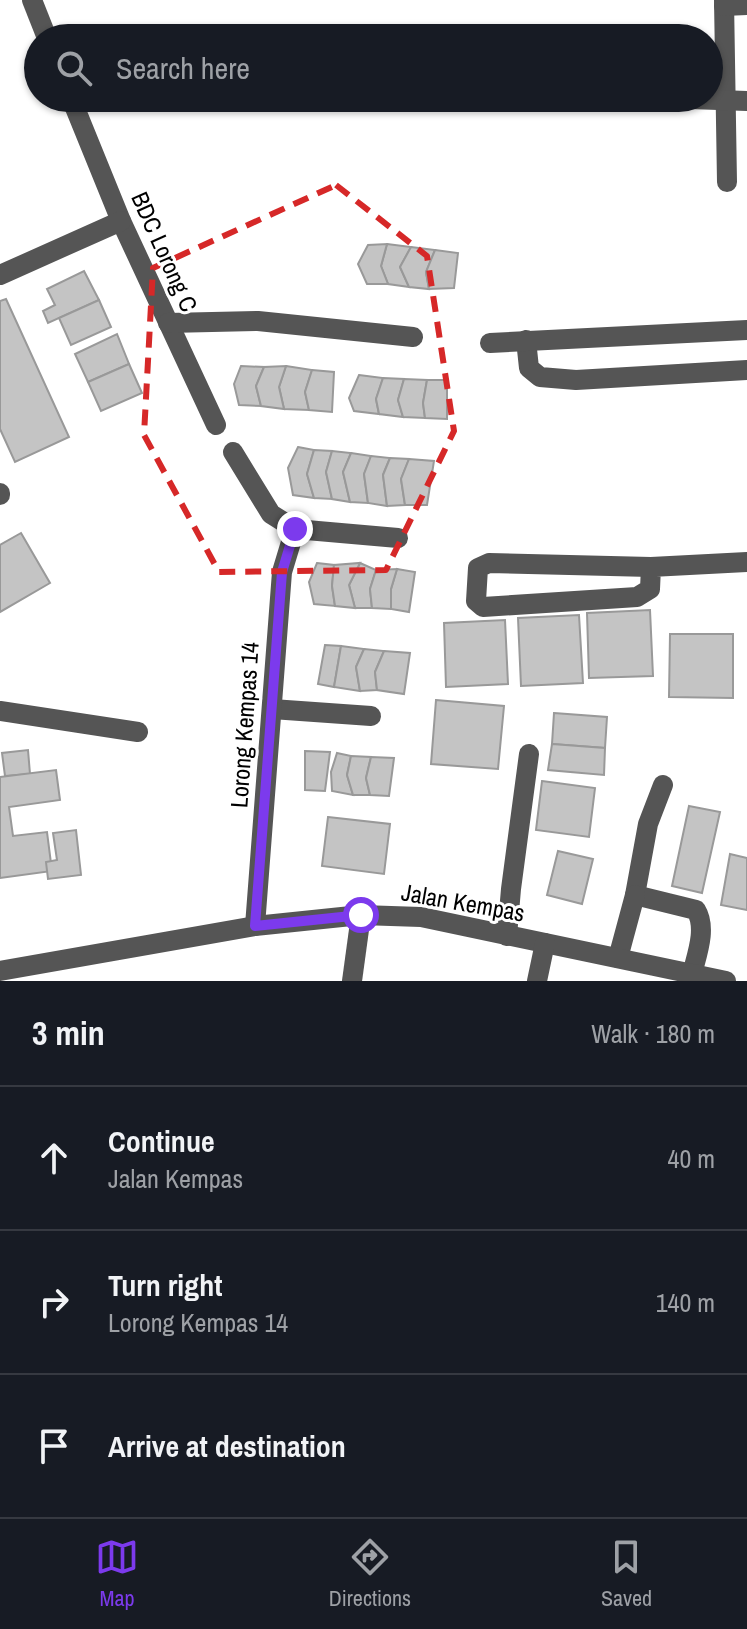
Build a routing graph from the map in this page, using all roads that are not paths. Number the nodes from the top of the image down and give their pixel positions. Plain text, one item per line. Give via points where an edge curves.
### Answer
1 (32, 0) edge
2 (724, 3) edge
3 (747, 5) edge
4 (41, 24) edge
5 (737, 101) edge
6 (77, 112) edge
7 (727, 182) dead end
8 (121, 221) junction
9 (0, 275) edge
10 (168, 323) junction
11 (747, 330) edge
12 (413, 337) dead end
13 (526, 340) junction
14 (490, 343) dead end
15 (747, 370) edge
16 (216, 425) dead end
17 (233, 452) dead end
18 (295, 529) junction
19 (398, 538) dead end
20 (747, 562) edge
21 (651, 567) junction
22 (272, 709) junction
23 (0, 711) edge
24 (371, 716) dead end
25 (138, 732) dead end
26 (529, 754) dead end
27 (663, 785) dead end
28 (635, 895) junction
29 (361, 915) junction
30 (255, 926) junction
31 (507, 936) junction
32 (545, 943) junction
33 (618, 958) junction
34 (0, 971) edge
35 (24, 974) edge
36 (692, 974) junction
37 (352, 981) edge
38 (537, 981) edge
39 (726, 981) edge

1 - 4 street
2 - 3 street
2 - 5 street
5 - 7 street
6 - 8 street, BDC Lorong C
8 - 9 street
8 - 10 street, BDC Lorong C
10 - 12 street via 258,321
10 - 16 street, BDC Lorong C
11 - 13 street
13 - 14 street
13 - 15 street via 529,368 540,377 576,380
17 - 18 street via 271,514
18 - 19 street
18 - 22 street, Lorong Kempas 14 via 282,572
20 - 21 street
21 - 21 street via 489,563 478,568 476,601 483,607 637,597 650,589
22 - 24 street
22 - 30 street, Lorong Kempas 14
23 - 25 street
26 - 31 street
27 - 28 street via 648,824
28 - 33 street
28 - 36 street via 696,910 702,919
29 - 30 street, Jalan Kempas
29 - 31 street, Jalan Kempas via 421,917
29 - 37 street
30 - 35 street, Jalan Kempas
31 - 32 street, Jalan Kempas
32 - 33 street, Jalan Kempas
32 - 38 street
33 - 36 street, Jalan Kempas
34 - 35 street, Jalan Kempas
36 - 39 street, Jalan Kempas

